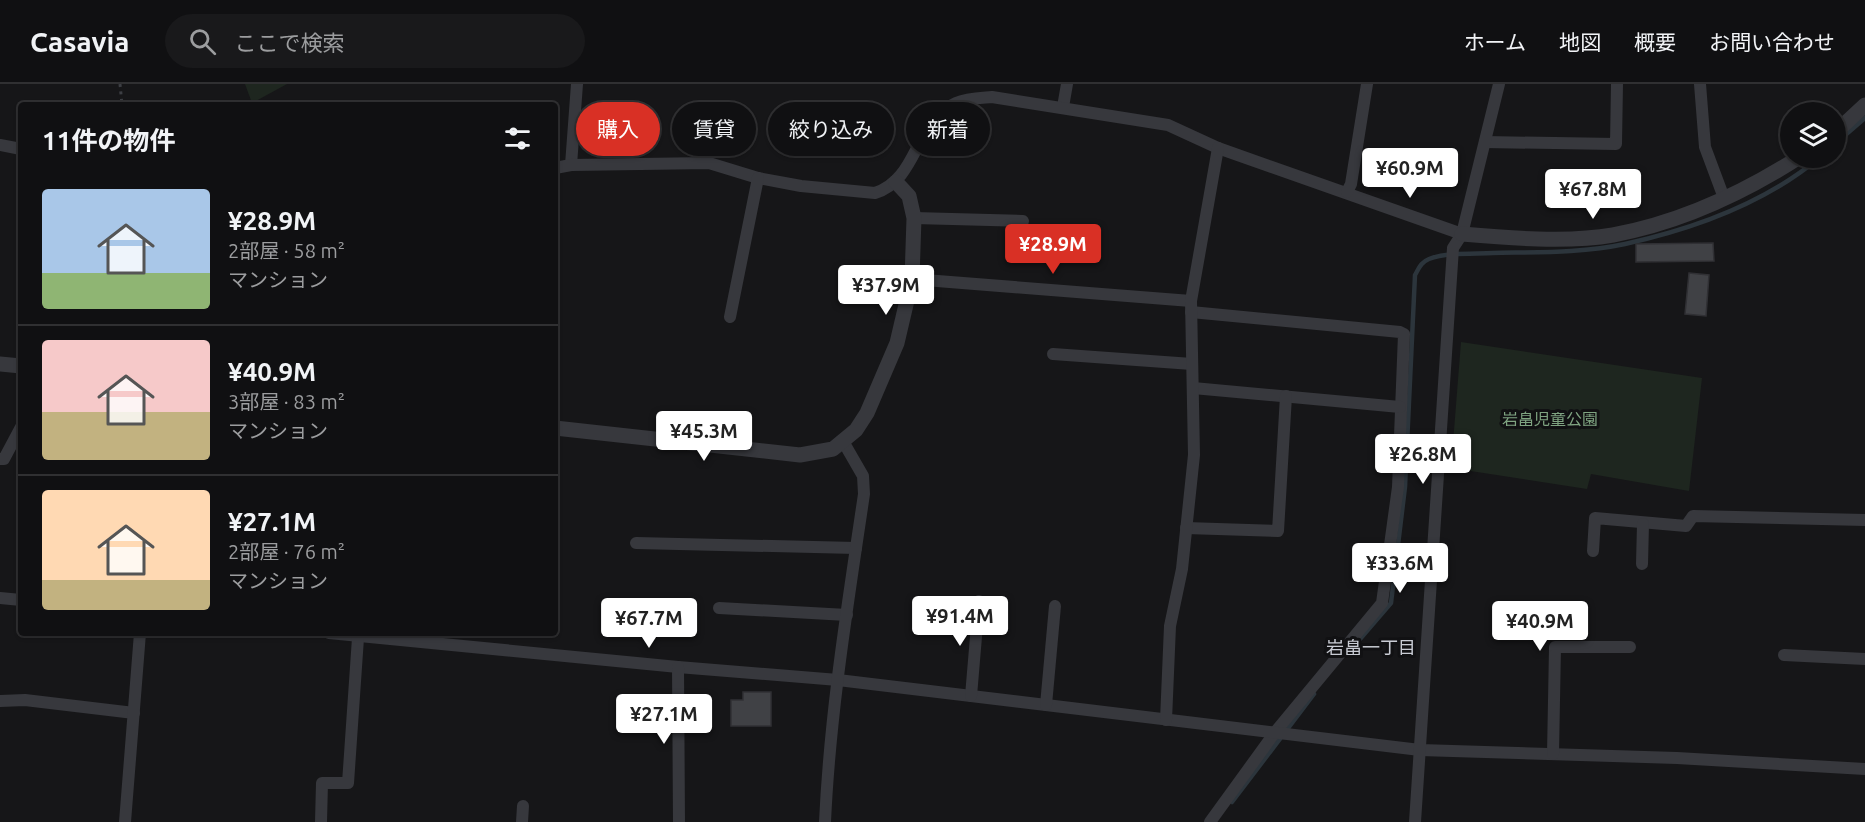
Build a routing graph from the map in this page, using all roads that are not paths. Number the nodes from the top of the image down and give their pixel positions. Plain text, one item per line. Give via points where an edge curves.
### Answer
1 (577, 84) edge
2 (982, 84) edge
3 (1067, 84) edge
4 (1367, 84) edge
5 (1499, 84) edge
6 (1617, 84) edge
7 (1700, 84) edge
8 (982, 98) junction
9 (1865, 105) edge
10 (1063, 107) junction
11 (1846, 123) edge
12 (1485, 142) junction
13 (0, 145) edge
14 (18, 148) edge
15 (1218, 148) junction
16 (571, 165) junction
17 (558, 167) edge
18 (1780, 168) edge
19 (758, 178) junction
20 (896, 182) junction
21 (1347, 192) junction
22 (1724, 198) junction
23 (914, 218) junction
24 (1023, 221) dead end
25 (1462, 234) junction
26 (912, 279) junction
27 (1191, 307) junction
28 (730, 317) dead end
29 (1053, 354) dead end
30 (0, 364) edge
31 (1192, 364) junction
32 (18, 366) edge
33 (1193, 388) junction
34 (1286, 396) junction
35 (1400, 407) junction
36 (558, 428) edge
37 (18, 433) edge
38 (844, 443) junction
39 (0, 459) edge
40 (1865, 520) edge
41 (1643, 524) junction
42 (1186, 528) junction
43 (636, 543) dead end
44 (856, 548) junction
45 (1593, 551) dead end
46 (1642, 564) dead end
47 (0, 598) edge
48 (18, 600) edge
49 (980, 601) dead end
50 (1055, 606) dead end
51 (719, 608) dead end
52 (847, 615) junction
53 (140, 636) edge
54 (346, 636) edge
55 (358, 638) junction
56 (459, 638) edge
57 (1630, 647) dead end
58 (1784, 655) dead end
59 (1865, 658) edge
60 (678, 667) junction
61 (838, 680) junction
62 (971, 696) junction
63 (0, 700) edge
64 (1046, 705) junction
65 (134, 712) junction
66 (1166, 720) junction
67 (1276, 731) junction
68 (1420, 750) junction
69 (1553, 754) junction
70 (1865, 769) edge
71 (523, 806) dead end
72 (125, 822) edge
73 (321, 822) edge
74 (522, 822) edge
75 (679, 822) edge
76 (825, 822) edge
77 (1210, 822) edge
78 (1415, 822) edge

1 - 16 street
2 - 8 street
3 - 10 street
4 - 21 street
5 - 12 street
6 - 12 street via 1616,144
7 - 22 street via 1705,147
8 - 10 street
8 - 20 street via 956,103 937,116
9 - 11 street
10 - 15 street via 1168,125
12 - 25 street
13 - 14 street
15 - 21 street
15 - 27 street
16 - 17 street
16 - 19 street via 709,164
18 - 22 street
19 - 20 street via 875,194
19 - 28 street
20 - 23 street via 909,196
21 - 25 street
22 - 25 street via 1660,223 1611,236 1520,238
23 - 24 street
23 - 26 street
25 - 68 street via 1453,248
26 - 27 street
26 - 38 street via 897,343 867,413
27 - 31 street
27 - 35 street via 1400,332 1404,334
29 - 31 street
30 - 32 street
31 - 33 street
33 - 34 street
33 - 42 street via 1194,455
34 - 35 street
34 - 42 street via 1278,531
35 - 67 street via 1398,487 1382,603
36 - 38 street via 800,454 818,453
37 - 39 street via 4,459
38 - 44 street via 863,476
40 - 41 street via 1693,516 1686,526
41 - 45 street via 1594,518
41 - 46 street
42 - 66 street via 1170,626
43 - 44 street
44 - 52 street
47 - 48 street
49 - 62 street
50 - 64 street
51 - 52 street
52 - 61 street
53 - 65 street
54 - 55 street
55 - 56 street
55 - 73 street via 348,783 322,783
56 - 60 street
57 - 69 street via 1555,647
58 - 59 street
60 - 61 street
60 - 75 street
61 - 62 street
61 - 76 street
62 - 64 street
63 - 65 street
64 - 66 street
65 - 72 street
66 - 67 street
67 - 68 street
67 - 77 street
68 - 69 street
68 - 78 street
69 - 70 street
71 - 74 street

